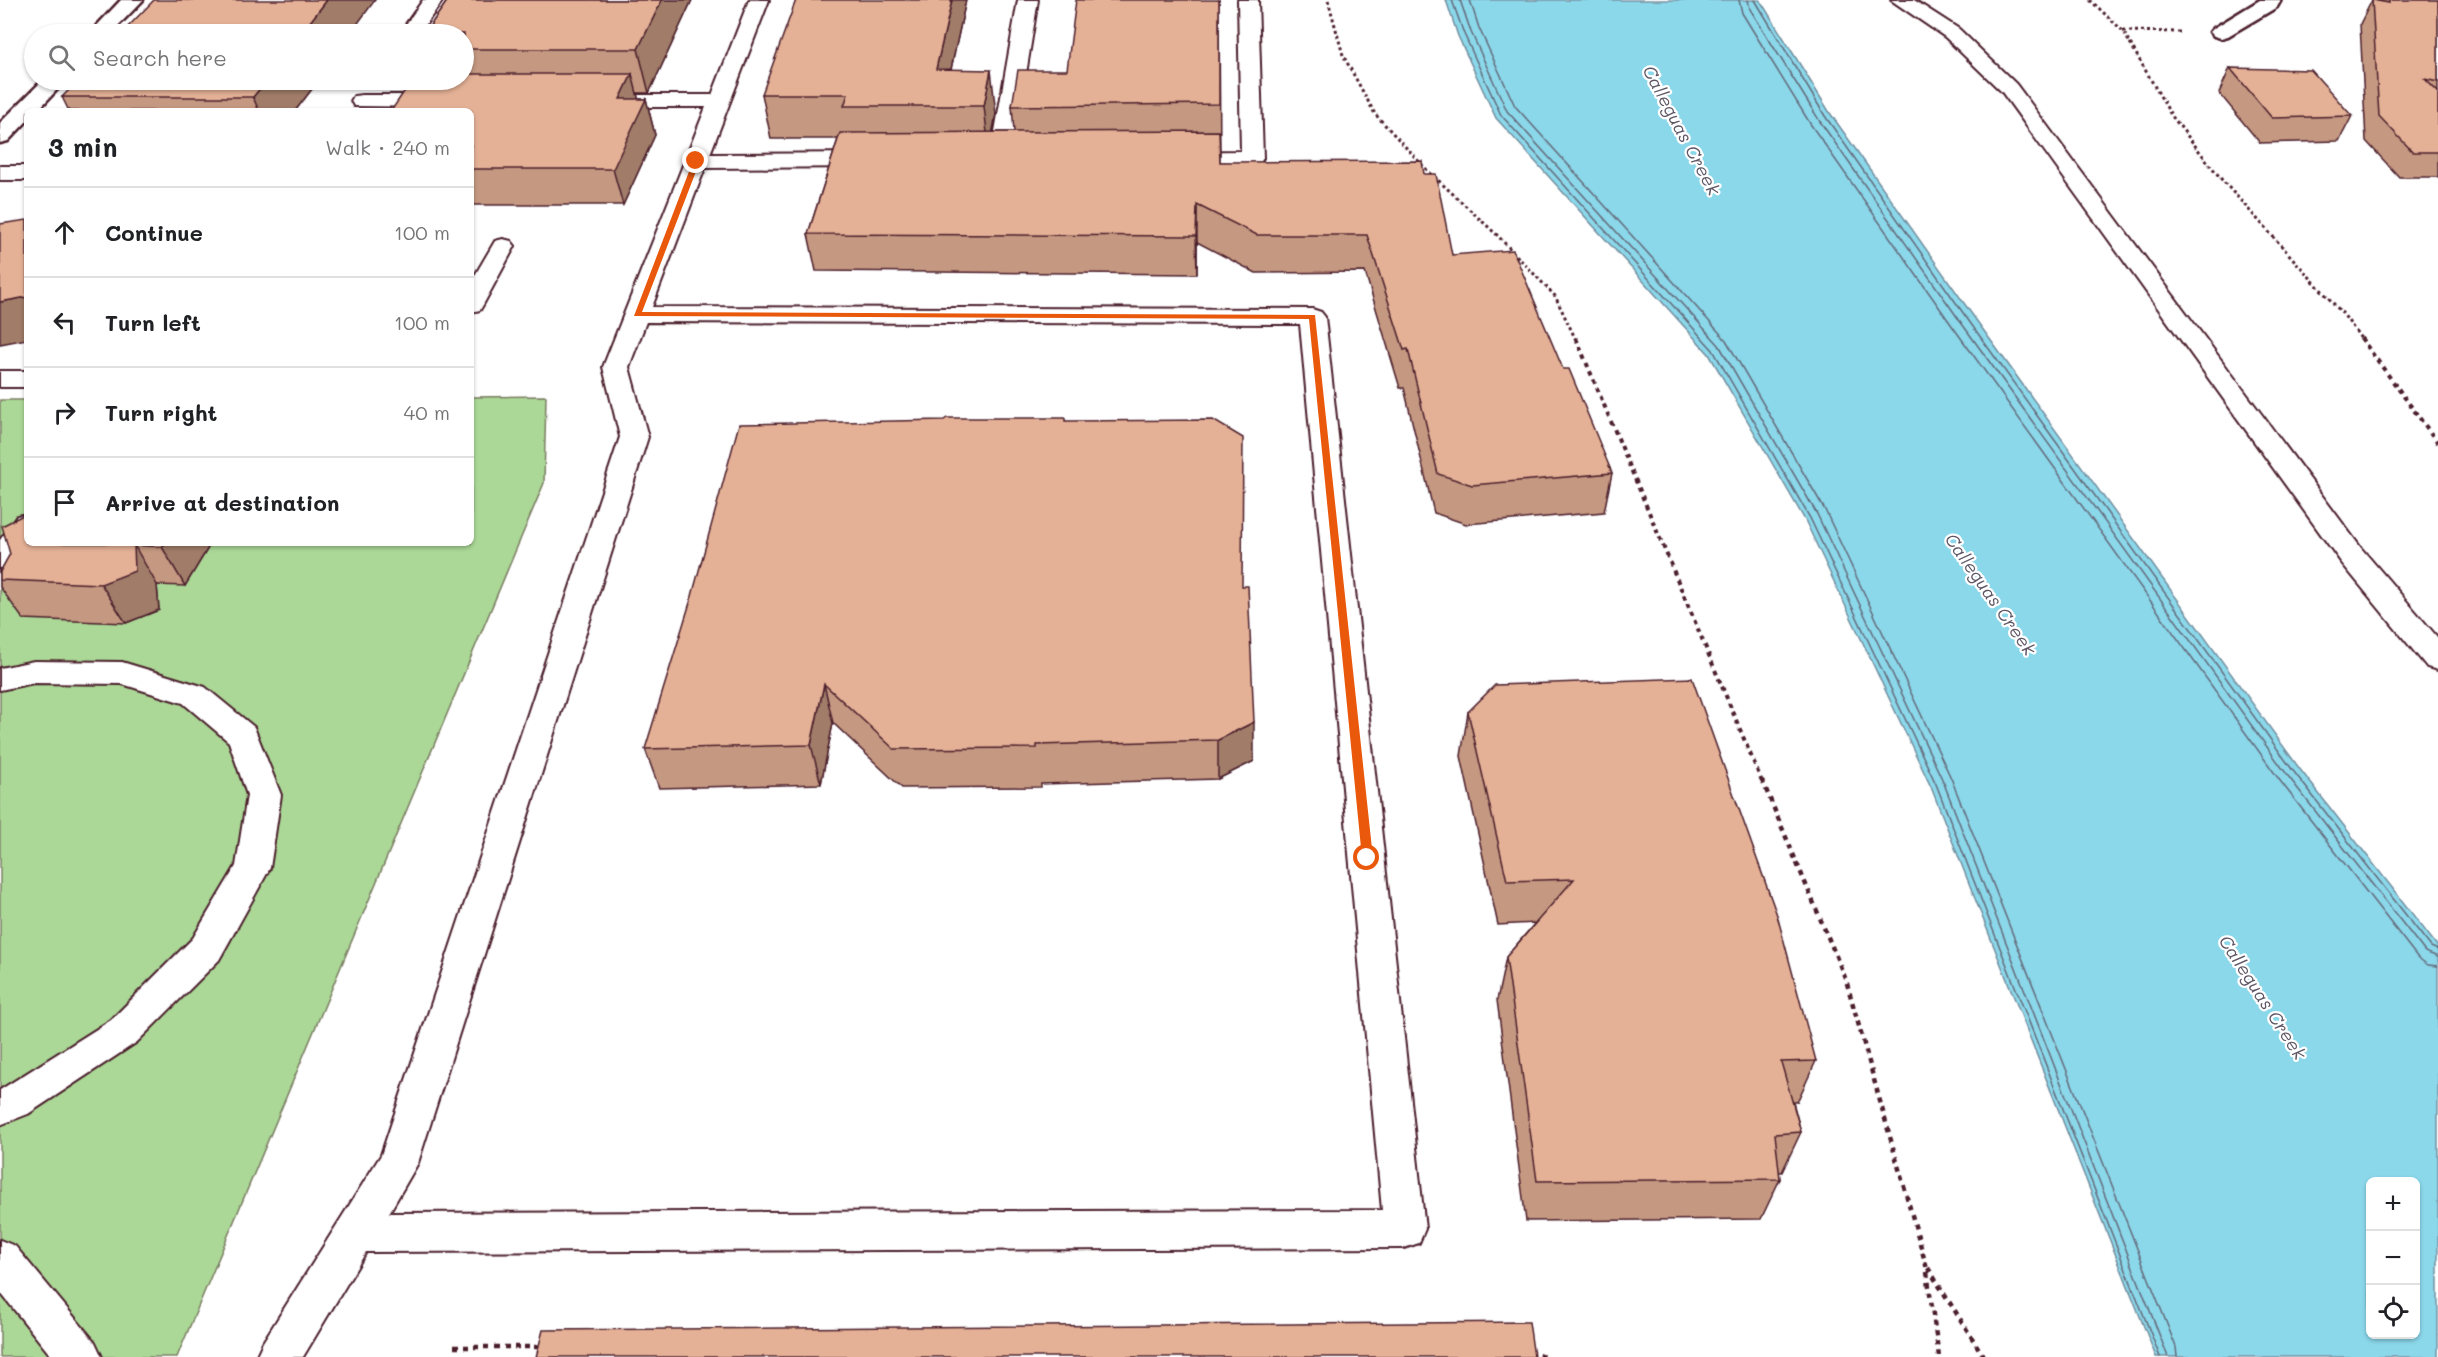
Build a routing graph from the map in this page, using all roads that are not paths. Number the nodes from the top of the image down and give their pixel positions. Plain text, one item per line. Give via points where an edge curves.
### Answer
1 (133, 0) edge
2 (433, 0) edge
3 (759, 0) edge
4 (1028, 0) edge
5 (1248, 0) edge
6 (1901, 0) edge
7 (2271, 0) edge
8 (109, 24) edge
9 (416, 24) edge
10 (2221, 32) road end
11 (46, 90) edge
12 (370, 90) edge
13 (457, 101) edge
14 (577, 101) edge
15 (720, 101) junction
16 (358, 106) edge
17 (28, 108) edge
18 (24, 112) edge
19 (0, 136) edge
20 (1157, 159) edge
21 (896, 160) edge
22 (978, 160) edge
23 (1002, 160) junction
24 (1025, 160) edge
25 (696, 161) junction
26 (0, 173) edge
27 (24, 173) edge
28 (503, 246) dead end
29 (474, 299) edge
30 (637, 314) junction
31 (0, 379) edge
32 (24, 379) edge
33 (24, 527) edge
34 (0, 562) edge
35 (2438, 659) edge
36 (0, 679) edge
37 (0, 1108) edge
38 (355, 1233) junction
39 (0, 1260) edge
40 (80, 1357) edge
41 (278, 1357) edge

1 - 8 street
2 - 9 lane
3 - 15 lane
4 - 23 lane
5 - 20 lane via 1252,158
6 - 35 lane via 1952,33 2009,88 2351,555
7 - 10 street
11 - 17 street
12 - 16 lane
13 - 16 lane
14 - 15 lane
15 - 25 lane
18 - 19 street
21 - 25 lane
22 - 23 lane
23 - 24 lane
25 - 30 lane
26 - 27 lane
28 - 29 lane
30 - 38 lane via 616,366 634,437 398,1163
30 - 38 lane via 1312,317 1404,1229
31 - 32 lane
33 - 34 lane
36 - 37 lane via 34,672 122,673 195,695 243,736 264,795 253,868 206,949 124,1031
38 - 41 lane
39 - 40 lane

